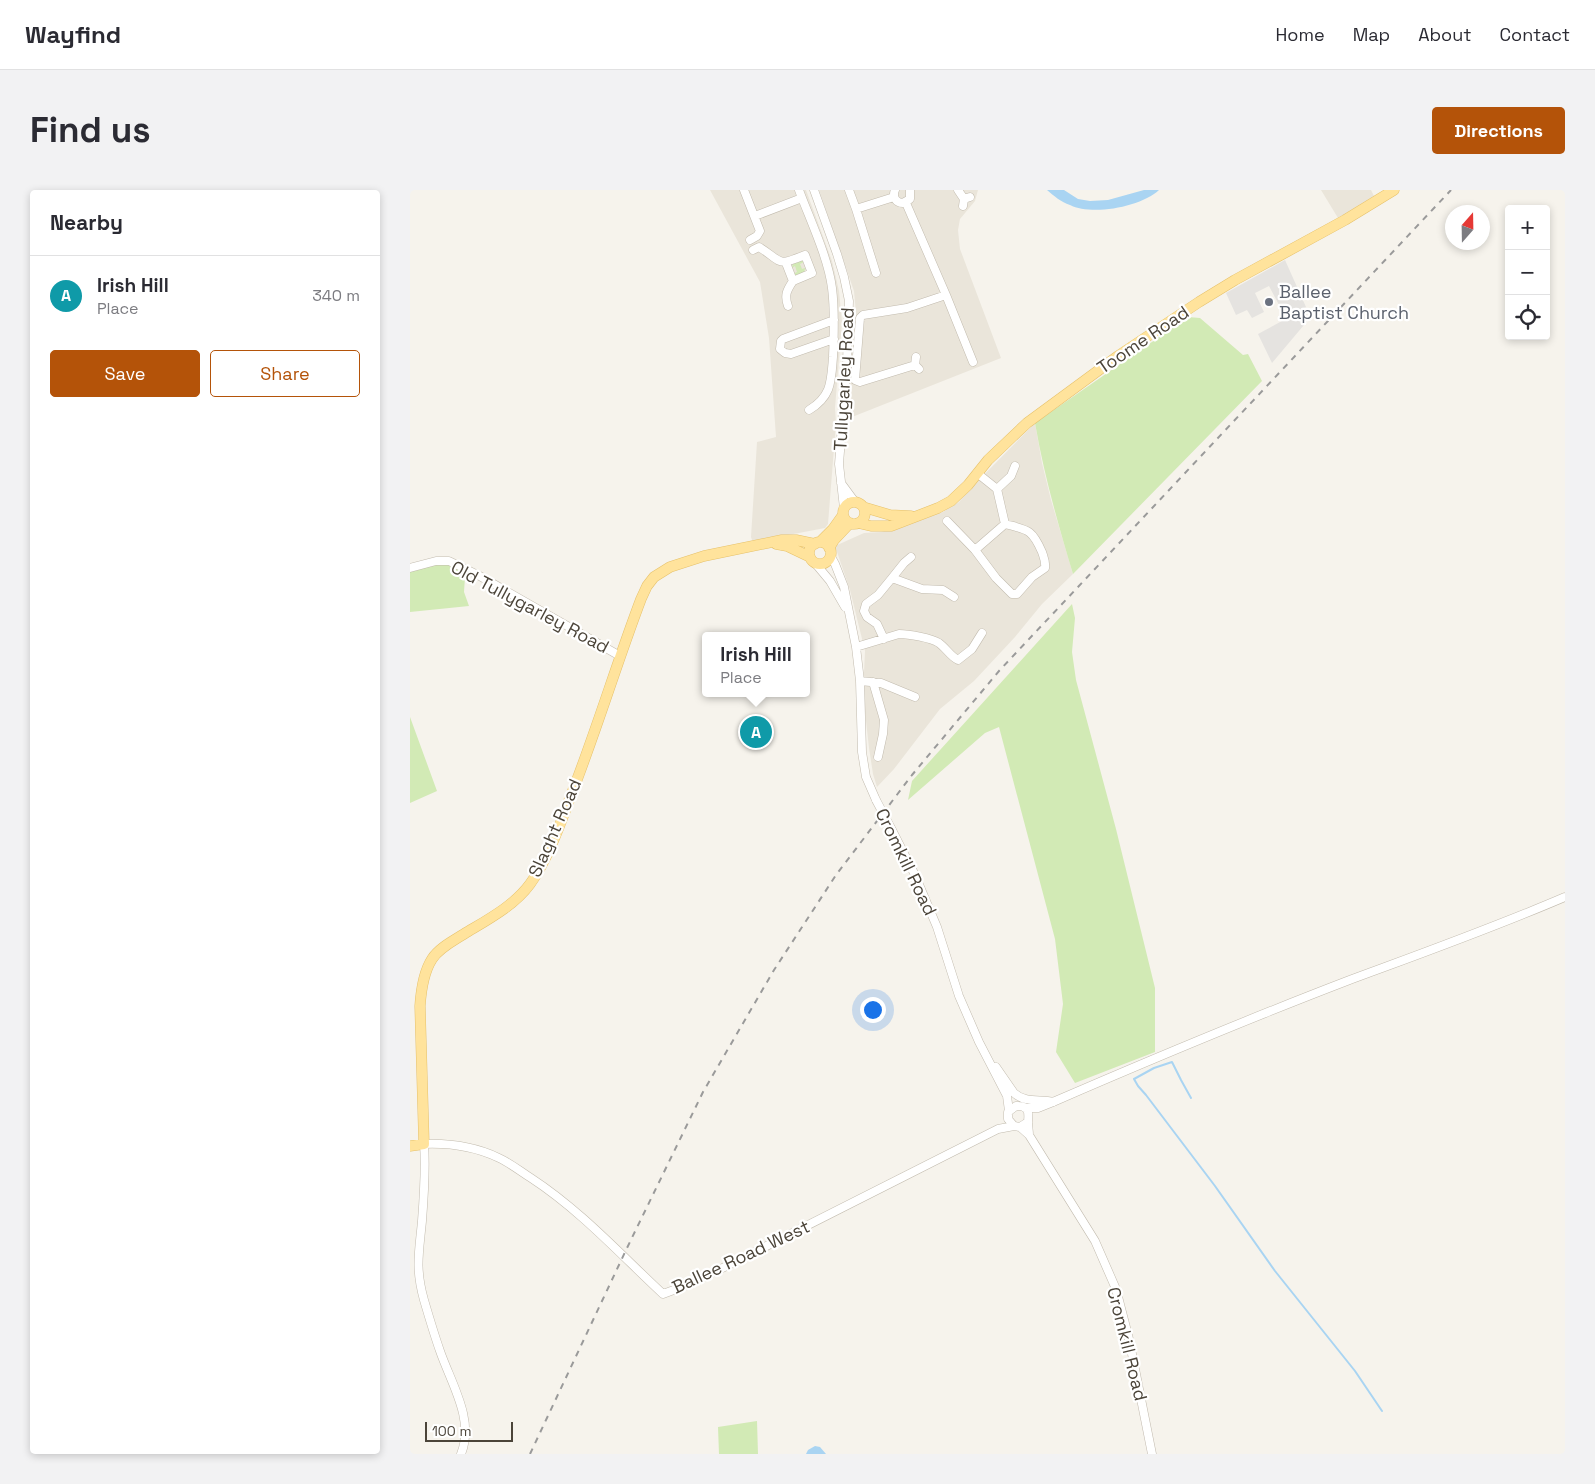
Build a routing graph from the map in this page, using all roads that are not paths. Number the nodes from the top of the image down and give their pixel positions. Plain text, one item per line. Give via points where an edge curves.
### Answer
1 (744, 190) edge
2 (799, 190) edge
3 (814, 190) edge
4 (849, 190) edge
5 (910, 190) edge
6 (958, 190) edge
7 (1394, 190) edge
8 (894, 193) edge
9 (802, 198) junction
10 (966, 201) dead end
11 (906, 202) junction
12 (856, 209) junction
13 (755, 216) junction
14 (750, 240) dead end
15 (753, 250) dead end
16 (824, 259) junction
17 (786, 263) junction
18 (873, 264) junction
19 (809, 266) junction
20 (863, 268) dead end
21 (876, 273) dead end
22 (793, 281) junction
23 (946, 295) junction
24 (788, 306) dead end
25 (834, 320) junction
26 (834, 340) junction
27 (973, 362) dead end
28 (917, 364) dead end
29 (809, 410) dead end
30 (1015, 466) dead end
31 (977, 473) junction
32 (841, 483) junction
33 (997, 489) junction
34 (859, 505) junction
35 (844, 512) junction
36 (914, 516) junction
37 (947, 521) dead end
38 (854, 523) junction
39 (1005, 524) junction
40 (768, 543) junction
41 (817, 543) junction
42 (975, 550) junction
43 (830, 552) junction
44 (910, 557) dead end
45 (813, 560) junction
46 (410, 568) edge
47 (892, 578) junction
48 (954, 597) dead end
49 (850, 617) junction
50 (982, 633) dead end
51 (884, 639) junction
52 (856, 647) junction
53 (620, 656) junction
54 (860, 681) junction
55 (873, 682) junction
56 (915, 697) dead end
57 (878, 757) dead end
58 (1565, 897) edge
59 (982, 1050) junction
60 (1007, 1096) junction
61 (1053, 1102) junction
62 (1022, 1106) junction
63 (1038, 1108) junction
64 (1008, 1114) junction
65 (1028, 1119) junction
66 (1017, 1127) junction
67 (998, 1129) junction
68 (1029, 1135) junction
69 (424, 1144) junction
70 (410, 1146) edge
71 (461, 1454) edge
72 (1152, 1454) edge

1 - 13 street
2 - 9 street
3 - 32 street, Tullygarley Road via 837,254 849,302 839,464
4 - 12 street
5 - 11 street via 911,196
6 - 10 street
7 - 31 main road, Toome Road via 1235,280 1132,347 1027,423
8 - 11 street via 898,202
8 - 12 street
9 - 13 street
9 - 16 street
11 - 23 street
12 - 18 street
13 - 14 street via 760,231
15 - 17 street via 759,247
16 - 19 street
16 - 25 street via 832,287
17 - 19 street via 805,255
17 - 22 street
18 - 20 street
18 - 21 street
19 - 22 street via 812,274
22 - 24 street via 785,298
23 - 27 street
23 - 28 street via 860,318 855,380 860,382
25 - 26 street
25 - 26 street via 783,339 780,348 791,354
26 - 29 street via 829,389
30 - 33 street via 1011,476
31 - 33 street
31 - 36 main road, Toome Road via 951,501
32 - 34 street
32 - 35 street, Tullygarley Road
33 - 39 street
34 - 35 main road via 848,504
34 - 36 main road, Toome Road via 890,514
34 - 38 main road via 864,516
35 - 38 main road via 845,519
35 - 41 main road via 833,529
36 - 38 main road, Toome Road via 891,526
37 - 42 street
38 - 43 main road via 839,534
39 - 42 street
39 - 42 street via 1030,532 1046,562 1045,568 1020,591 1008,592
40 - 41 main road, Slaght Road via 789,540
40 - 45 main road, Slaght Road via 787,546
40 - 53 main road, Slaght Road via 704,556 670,567 654,577 641,599
41 - 43 main road via 824,544
41 - 45 main road via 810,548
43 - 45 main road via 824,563
43 - 49 street, Cromkill Road via 844,587
44 - 47 street
45 - 49 street, Cromkill Road via 836,589
46 - 53 street, Old Tullygarley Road via 449,561
47 - 48 street via 922,589 943,590
47 - 51 street via 866,604 864,611 877,624
49 - 52 street, Cromkill Road
50 - 51 street via 972,649 958,660 936,642 899,634
51 - 52 street
52 - 54 street, Cromkill Road
53 - 69 main road, Slaght Road via 588,752 539,871 511,904 442,949 426,970 420,1006
54 - 55 street
54 - 59 street, Cromkill Road, bridge via 866,777 915,875
55 - 56 street
55 - 57 street via 884,720
58 - 61 street via 1155,1058
59 - 60 street, Cromkill Road
59 - 61 street via 989,1054 1018,1096
60 - 62 street, Cromkill Road
60 - 64 street, Cromkill Road
61 - 63 street
62 - 63 street
62 - 64 street via 1013,1107
62 - 65 street via 1029,1113
63 - 65 street
64 - 66 street via 1010,1122
64 - 67 street, Ballee Road West
65 - 66 street
65 - 68 street, Cromkill Road
66 - 67 street, Ballee Road West
66 - 68 street, Cromkill Road
67 - 69 street, Ballee Road West via 735,1262 663,1294 576,1211 508,1162 490,1154 447,1144
68 - 72 street, Cromkill Road via 1095,1242 1116,1289
69 - 70 main road
69 - 71 street, Slaght Road via 418,1275 432,1328 464,1421

